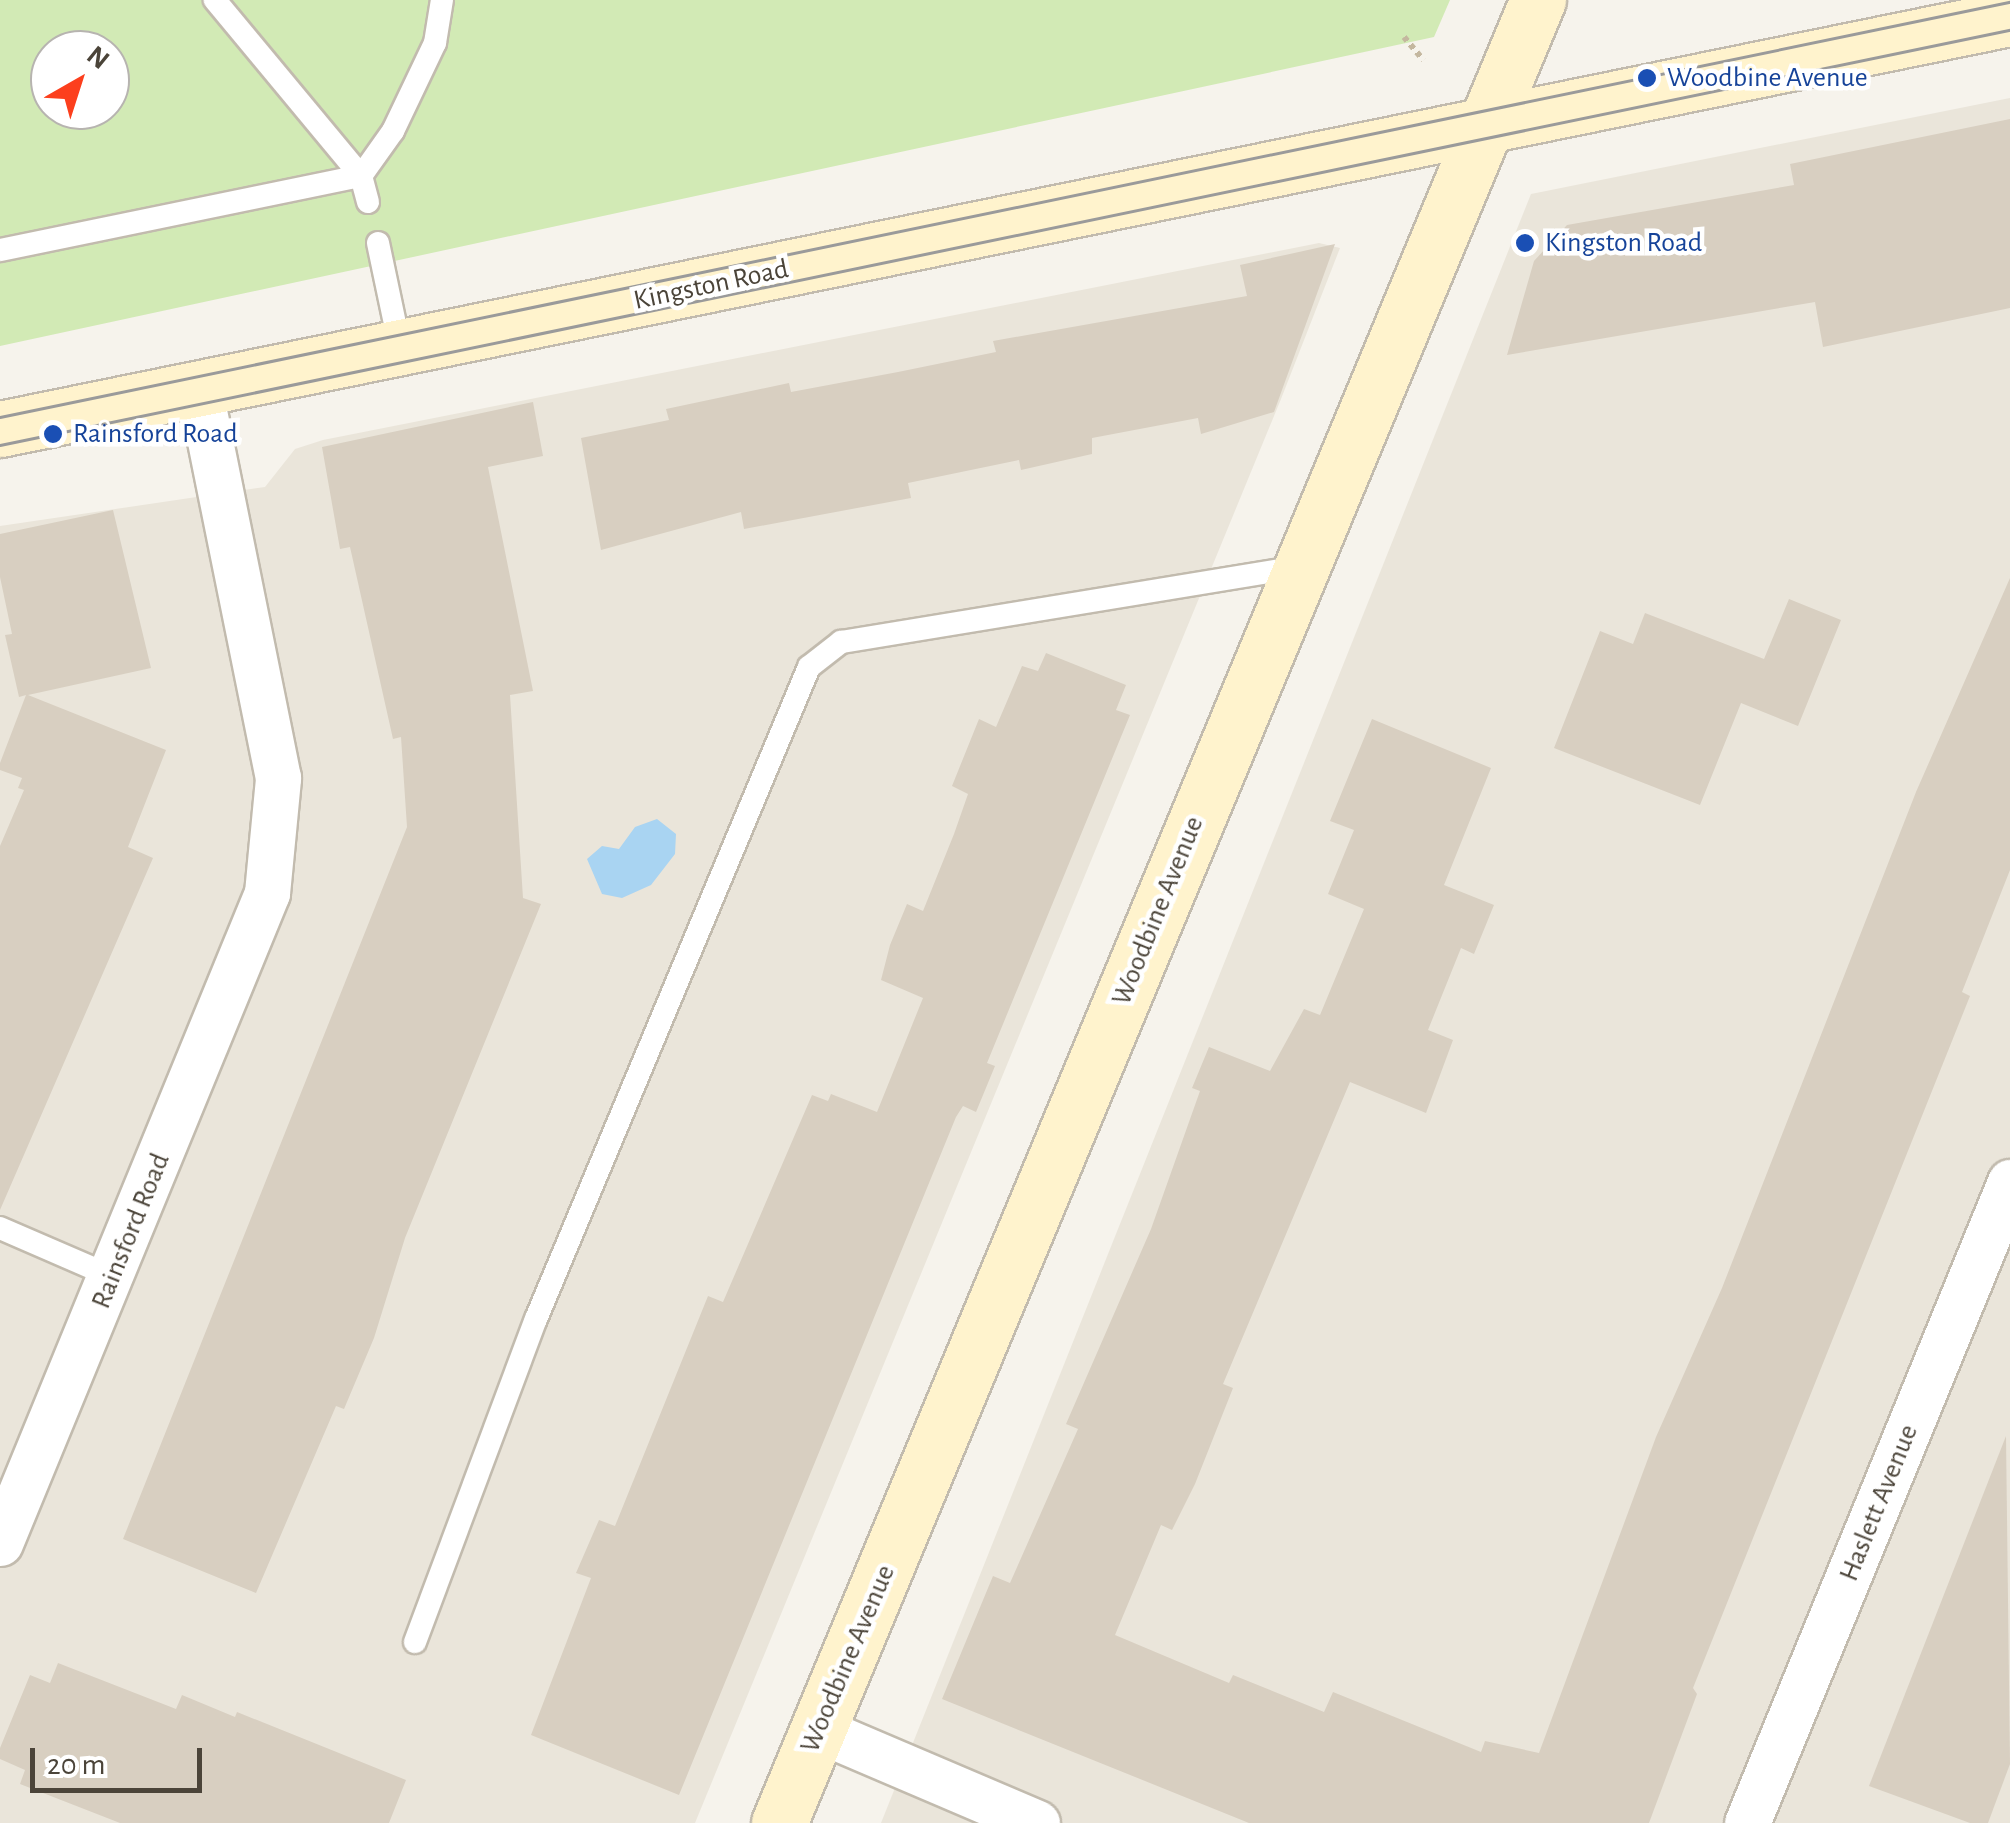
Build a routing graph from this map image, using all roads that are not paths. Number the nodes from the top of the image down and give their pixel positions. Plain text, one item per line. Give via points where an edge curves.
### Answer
1 (215, 0) edge
2 (442, 0) edge
3 (1538, 0) edge
4 (2010, 18) edge
5 (1484, 125) junction
6 (361, 176) junction
7 (368, 202) dead end
8 (378, 242) dead end
9 (0, 250) edge
10 (401, 349) junction
11 (199, 387) junction
12 (0, 429) edge
13 (1299, 567) junction
14 (2010, 1182) edge
15 (0, 1228) edge
16 (113, 1278) junction
17 (0, 1543) edge
18 (415, 1642) dead end
19 (819, 1730) junction
20 (780, 1823) edge
21 (1036, 1823) edge
22 (1747, 1823) edge

1 - 6 lane
2 - 6 lane via 435,43 393,130
3 - 5 main road, Woodbine Avenue
4 - 5 main road, Kingston Road
5 - 10 main road, Kingston Road
5 - 13 main road, Woodbine Avenue
6 - 7 lane
6 - 9 lane
8 - 10 lane
10 - 11 main road, Kingston Road
11 - 12 main road, Kingston Road
11 - 16 street, Rainsford Road via 278,778 278,820 267,893
13 - 18 lane via 1212,576 841,642 808,667 536,1320
13 - 19 main road, Woodbine Avenue
14 - 22 street, Haslett Avenue
15 - 16 lane
16 - 17 street, Rainsford Road
19 - 20 main road, Woodbine Avenue
19 - 21 street

